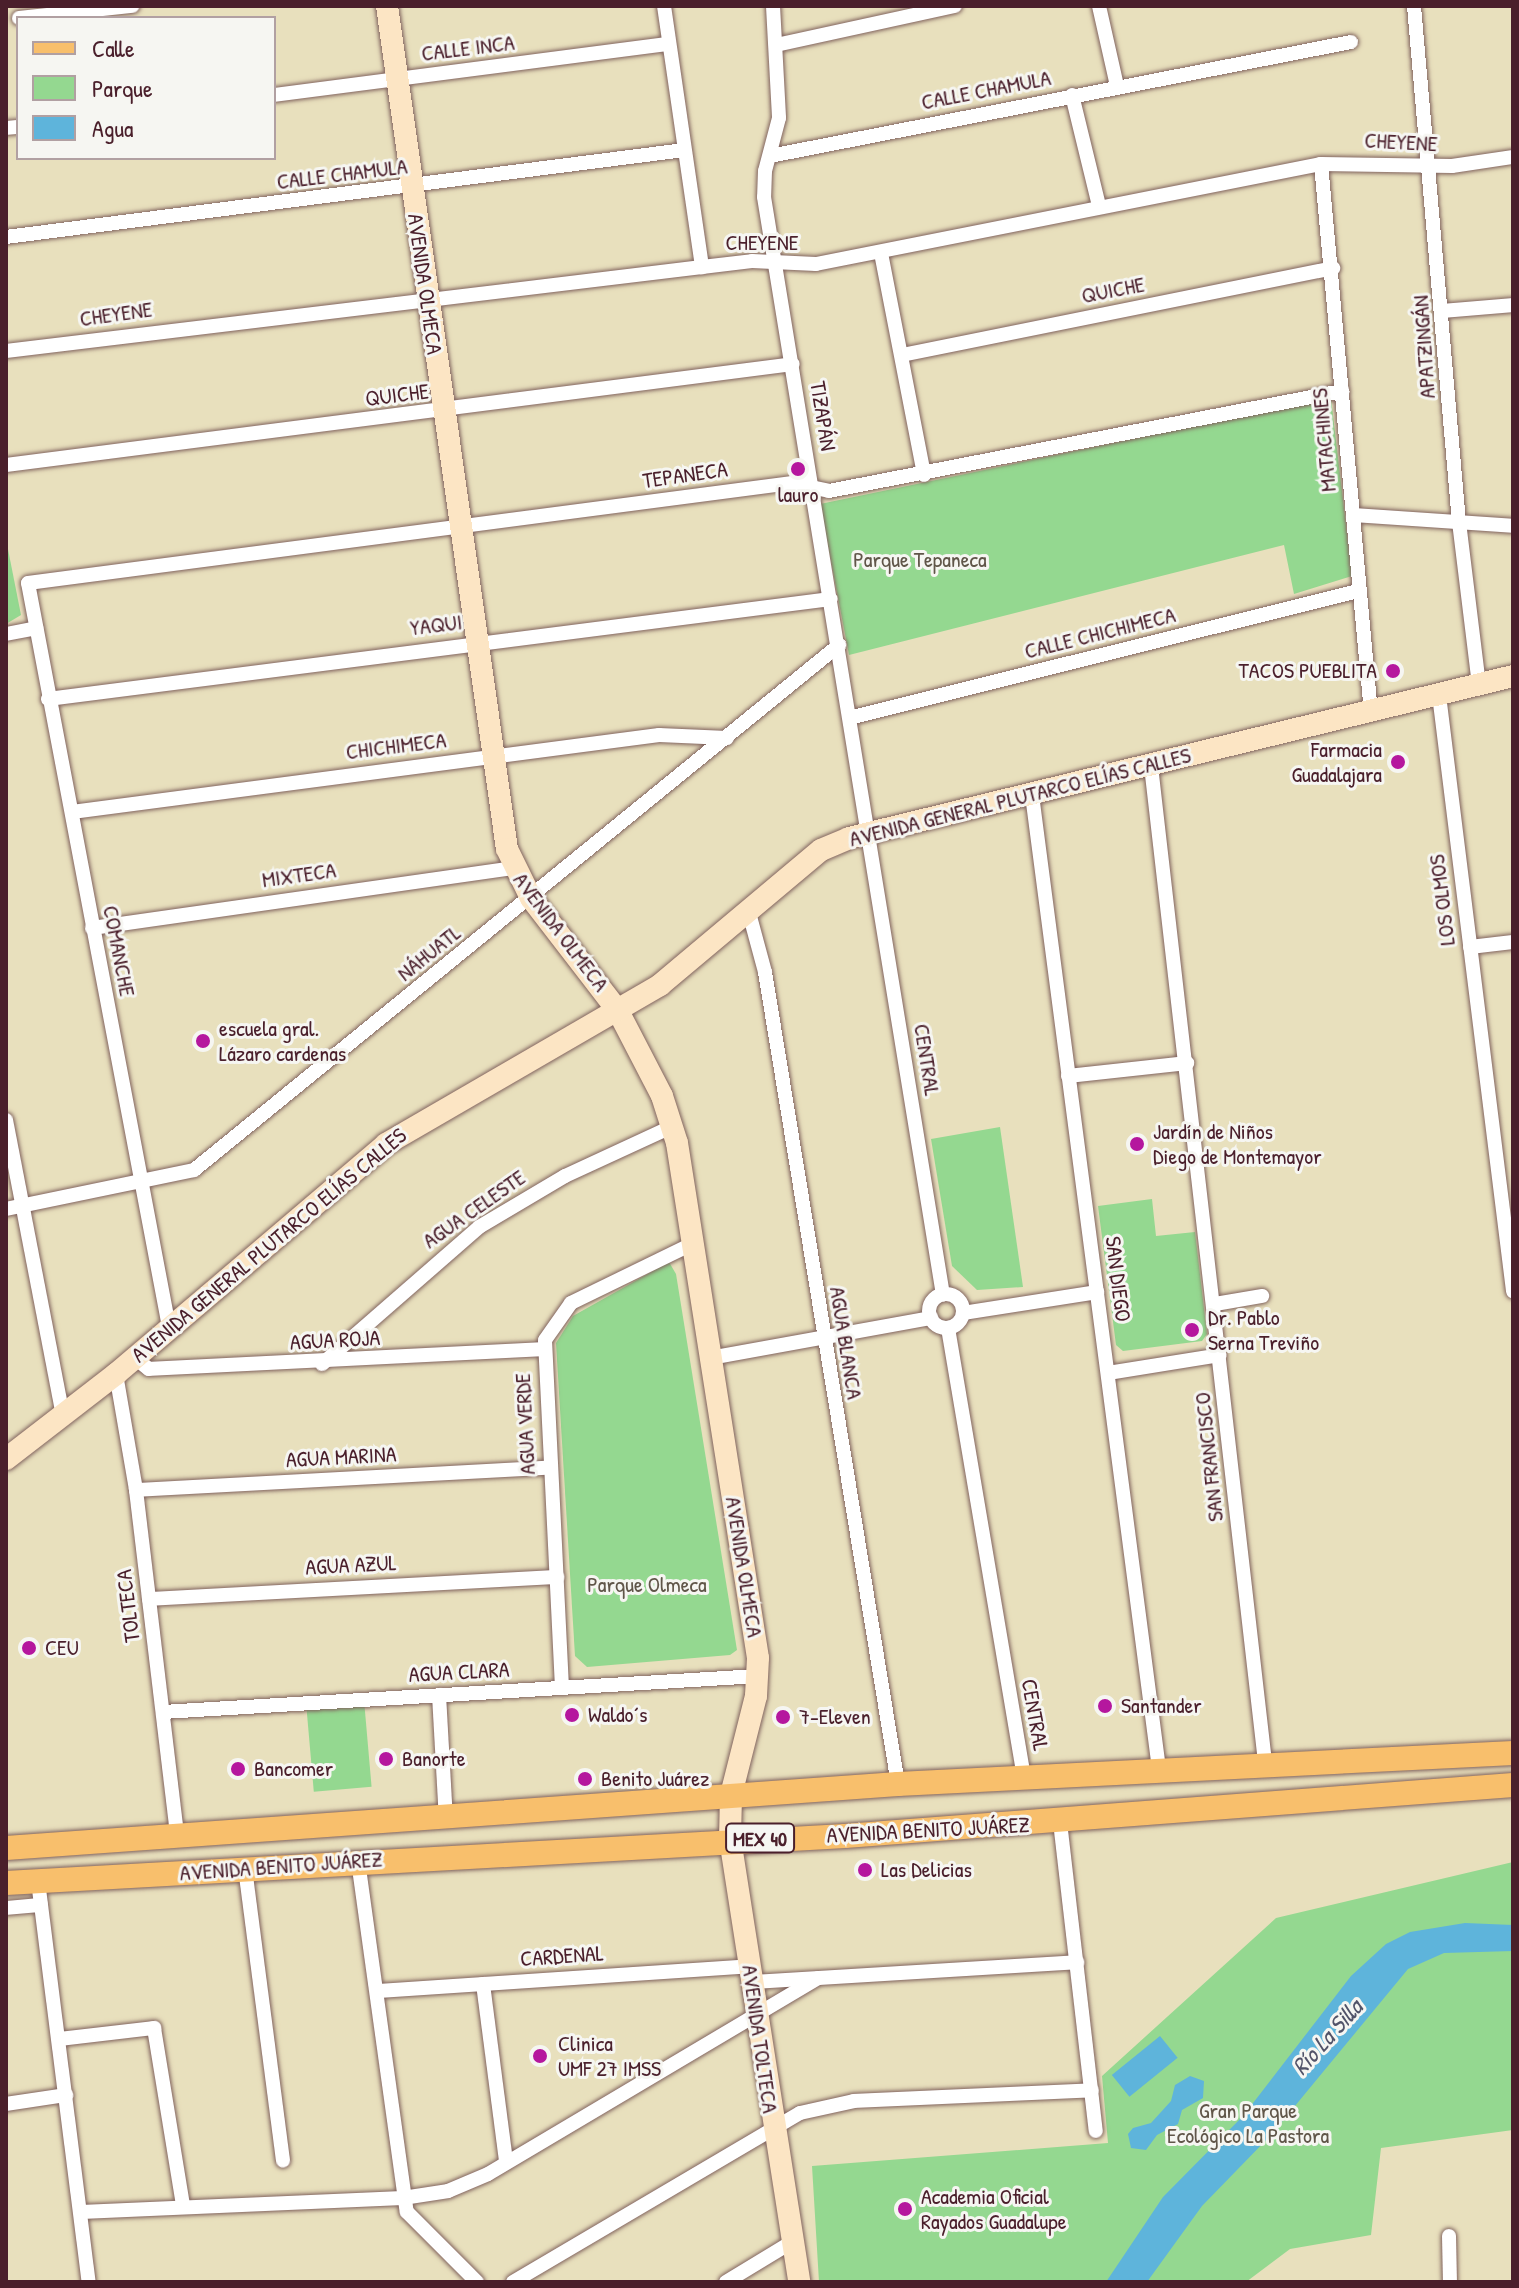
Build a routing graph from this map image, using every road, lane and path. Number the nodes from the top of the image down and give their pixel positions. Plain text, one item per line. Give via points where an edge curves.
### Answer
1 (132, 6) edge
2 (387, 6) edge
3 (664, 6) edge
4 (773, 6) edge
5 (955, 6) edge
6 (1099, 6) edge
7 (1414, 6) edge
8 (38, 16) edge
9 (1351, 42) dead end
10 (668, 44) junction
11 (776, 45) junction
12 (396, 80) junction
13 (1117, 86) junction
14 (276, 95) edge
15 (1072, 95) junction
16 (684, 150) junction
17 (770, 156) junction
18 (1513, 157) edge
19 (1321, 164) junction
20 (1429, 166) junction
21 (413, 187) junction
22 (1099, 206) junction
23 (6, 237) edge
24 (881, 253) junction
25 (774, 263) junction
26 (702, 267) junction
27 (1333, 268) junction
28 (426, 298) junction
29 (1513, 305) edge
30 (1443, 311) junction
31 (6, 351) edge
32 (902, 355) junction
33 (793, 364) junction
34 (1342, 391) junction
35 (444, 412) junction
36 (6, 465) edge
37 (924, 475) junction
38 (812, 487) junction
39 (1353, 515) junction
40 (1459, 522) junction
41 (1513, 526) edge
42 (459, 527) junction
43 (28, 583) joint
44 (1358, 591) junction
45 (831, 599) junction
46 (36, 628) junction
47 (6, 634) edge
48 (478, 642) junction
49 (839, 645) junction
50 (1513, 676) edge
51 (1479, 685) junction
52 (1439, 695) junction
53 (48, 699) junction
54 (1371, 713) junction
55 (853, 717) junction
56 (727, 738) junction
57 (494, 756) junction
58 (1151, 766) junction
59 (1032, 795) junction
60 (72, 812) junction
61 (869, 833) junction
62 (513, 868) junction
63 (531, 898) junction
64 (748, 909) junction
65 (92, 928) junction
66 (1513, 942) edge
67 (1470, 947) junction
68 (618, 1011) junction
69 (1187, 1063) junction
70 (1068, 1076) junction
71 (6, 1120) edge
72 (673, 1126) junction
73 (1505, 1160) edge
74 (141, 1184) junction
75 (23, 1206) junction
76 (6, 1209) edge
77 (692, 1244) junction
78 (1513, 1291) edge
79 (1097, 1292) junction
80 (943, 1295) junction
81 (1262, 1296) dead end
82 (1215, 1304) junction
83 (963, 1313) junction
84 (931, 1318) junction
85 (169, 1327) junction
86 (948, 1328) junction
87 (822, 1336) junction
88 (543, 1349) junction
89 (1220, 1355) junction
90 (134, 1357) junction
91 (710, 1358) junction
92 (322, 1364) junction
93 (1108, 1373) junction
94 (116, 1374) junction
95 (63, 1416) junction
96 (6, 1459) edge
97 (548, 1468) junction
98 (136, 1490) junction
99 (557, 1577) junction
100 (149, 1599) junction
101 (759, 1676) junction
102 (562, 1688) junction
103 (439, 1695) junction
104 (163, 1712) junction
105 (1513, 1753) edge
106 (1265, 1762) junction
107 (1159, 1769) junction
108 (1024, 1778) junction
109 (1506, 1783) edge
110 (898, 1784) junction
111 (731, 1795) junction
112 (446, 1820) junction
113 (1060, 1822) junction
114 (177, 1835) junction
115 (730, 1839) junction
116 (6, 1848) edge
117 (358, 1861) junction
118 (245, 1868) junction
119 (38, 1881) junction
120 (6, 1883) edge
121 (41, 1905) junction
122 (6, 1908) edge
123 (1077, 1962) junction
124 (751, 1974) junction
125 (818, 1978) junction
126 (483, 1984) junction
127 (378, 1991) junction
128 (756, 2018) junction
129 (60, 2039) junction
130 (1092, 2090) junction
131 (66, 2095) junction
132 (6, 2104) edge
133 (773, 2128) junction
134 (1096, 2131) dead end
135 (506, 2160) junction
136 (283, 2161) dead end
137 (403, 2198) junction
138 (183, 2206) junction
139 (81, 2212) junction
140 (1449, 2236) dead end
141 (792, 2242) junction
142 (89, 2282) edge
143 (477, 2282) edge
144 (513, 2282) edge
145 (726, 2282) edge
146 (799, 2282) edge
147 (1450, 2282) edge

1 - 8 street
2 - 12 street, AVENIDA OLMECA
3 - 10 street
4 - 11 street, TIZAPÁN
5 - 11 street
6 - 13 street
7 - 20 street, APATZINGÁN
9 - 13 street, CALLE CHAMULA
10 - 12 street, CALLE INCA
10 - 16 street
11 - 17 street, TIZAPÁN via 779,118
12 - 14 street, CALLE INCA
12 - 21 street, AVENIDA OLMECA
13 - 15 street, CALLE CHAMULA
15 - 17 street, CALLE CHAMULA
15 - 22 street
16 - 21 street, CALLE CHAMULA
16 - 26 street
17 - 25 street, TIZAPÁN via 763,186
18 - 20 street, CHEYENE
19 - 20 street, CHEYENE
19 - 22 street, CHEYENE
19 - 27 street, MATACHINES
20 - 30 street, APATZINGÁN
21 - 23 street, CALLE CHAMULA
21 - 28 street, AVENIDA OLMECA
22 - 24 street, CHEYENE
24 - 25 street, CHEYENE via 816,264
24 - 32 street
25 - 26 street, CHEYENE
25 - 33 street, TIZAPÁN
26 - 28 street, CHEYENE
27 - 32 street, QUICHE
27 - 34 street, MATACHINES
28 - 31 street, CHEYENE
28 - 35 street, AVENIDA OLMECA
29 - 30 street
30 - 40 street, APATZINGÁN
32 - 37 street
33 - 35 street, QUICHE
33 - 38 street, TIZAPÁN
34 - 37 street, TEPANECA
34 - 39 street, MATACHINES
35 - 36 street, QUICHE
35 - 42 street, AVENIDA OLMECA
37 - 38 street, TEPANECA via 829,491
38 - 42 street, TEPANECA via 792,483
38 - 45 street, TIZAPÁN
39 - 40 street
39 - 44 street, MATACHINES
40 - 41 street
40 - 51 street, APATZINGÁN
42 - 43 street, TEPANECA
42 - 48 street, AVENIDA OLMECA
43 - 46 street, COMANCHE
44 - 54 street, MATACHINES
44 - 55 street, CALLE CHICHIMECA
45 - 48 street, YAQUI
45 - 49 street, TIZAPÁN
46 - 47 street
46 - 53 street, COMANCHE
48 - 53 street, YAQUI
48 - 57 street, AVENIDA OLMECA
49 - 55 street, TIZAPÁN
49 - 56 street, NÁHUATL
50 - 51 street, AVENIDA GENERAL PLUTARCO ELÍAS CALLES
51 - 52 street, AVENIDA GENERAL PLUTARCO ELÍAS CALLES
52 - 54 street, AVENIDA GENERAL PLUTARCO ELÍAS CALLES
52 - 67 street, LOS OLMOS
53 - 60 street, COMANCHE
54 - 58 street, AVENIDA GENERAL PLUTARCO ELÍAS CALLES
55 - 61 street, TIZAPÁN
56 - 57 street, CHICHIMECA via 685,733
56 - 63 street, NÁHUATL
57 - 60 street, CHICHIMECA
57 - 62 street, AVENIDA OLMECA
58 - 59 street, AVENIDA GENERAL PLUTARCO ELÍAS CALLES
58 - 69 street, SAN FRANCISCO
59 - 61 street, AVENIDA GENERAL PLUTARCO ELÍAS CALLES
59 - 70 street, SAN DIEGO
60 - 65 street, COMANCHE
61 - 64 street, AVENIDA GENERAL PLUTARCO ELÍAS CALLES via 821,850
61 - 80 street, CENTRAL
62 - 63 street, AVENIDA OLMECA
62 - 65 street, MIXTECA
63 - 68 street, AVENIDA OLMECA
63 - 74 street, NÁHUATL via 212,1157 194,1170
64 - 68 street, AVENIDA GENERAL PLUTARCO ELÍAS CALLES via 660,985
64 - 87 street, AGUA BLANCA via 765,972
65 - 74 street, COMANCHE
66 - 67 street
67 - 73 street, LOS OLMOS
68 - 72 street, AVENIDA OLMECA
68 - 85 street, AVENIDA GENERAL PLUTARCO ELÍAS CALLES via 386,1144
69 - 70 street
69 - 82 street, SAN FRANCISCO
70 - 79 street, SAN DIEGO
71 - 75 street
72 - 77 street, AVENIDA OLMECA
72 - 92 street, AGUA CELESTE via 565,1176 479,1227
73 - 78 street, LOS OLMOS
74 - 75 street, NÁHUATL
74 - 85 street, COMANCHE
75 - 76 street, NÁHUATL
75 - 95 street
77 - 88 street, AGUA VERDE via 571,1303 550,1326
77 - 91 street, AVENIDA OLMECA
79 - 83 street
79 - 93 street, SAN DIEGO
80 - 83 street via 955,1297
80 - 84 street via 930,1305
81 - 82 street
82 - 89 street, SAN FRANCISCO
83 - 86 street
84 - 86 street
84 - 87 street
85 - 90 street, AVENIDA GENERAL PLUTARCO ELÍAS CALLES
86 - 108 street, CENTRAL
87 - 91 street
87 - 110 street, AGUA BLANCA
88 - 92 street, AGUA ROJA
88 - 97 street, AGUA VERDE
89 - 93 street
89 - 106 street, SAN FRANCISCO
90 - 92 street, AGUA ROJA via 149,1369
90 - 94 street, AVENIDA GENERAL PLUTARCO ELÍAS CALLES
91 - 101 street, AVENIDA OLMECA
93 - 107 street, SAN DIEGO
94 - 95 street, AVENIDA GENERAL PLUTARCO ELÍAS CALLES
94 - 98 street, TOLTECA
95 - 96 street, AVENIDA GENERAL PLUTARCO ELÍAS CALLES
97 - 98 street, AGUA MARINA
97 - 99 street, AGUA VERDE
98 - 100 street, TOLTECA
99 - 100 street, AGUA AZUL
99 - 102 street, AGUA VERDE
100 - 104 street, TOLTECA
101 - 102 street, AGUA CLARA
101 - 111 street, AVENIDA OLMECA
102 - 103 street, AGUA CLARA
103 - 104 street, AGUA CLARA
103 - 112 street
104 - 114 street, TOLTECA
105 - 106 main road, AVENIDA BENITO JUÁREZ / MEX 40
106 - 107 main road, AVENIDA BENITO JUÁREZ / MEX 40
107 - 108 main road, AVENIDA BENITO JUÁREZ / MEX 40
108 - 110 main road, AVENIDA BENITO JUÁREZ / MEX 40
109 - 113 main road, AVENIDA BENITO JUÁREZ / MEX 40
110 - 111 main road, AVENIDA BENITO JUÁREZ / MEX 40
111 - 112 main road, AVENIDA BENITO JUÁREZ / MEX 40
111 - 115 street, AVENIDA TOLTECA
112 - 114 main road, AVENIDA BENITO JUÁREZ / MEX 40
113 - 115 main road, AVENIDA BENITO JUÁREZ / MEX 40
113 - 123 street
114 - 116 main road, AVENIDA BENITO JUÁREZ / MEX 40
115 - 117 main road, AVENIDA BENITO JUÁREZ / MEX 40
115 - 124 street, AVENIDA TOLTECA
117 - 118 main road, AVENIDA BENITO JUÁREZ / MEX 40
117 - 127 street
118 - 119 main road, AVENIDA BENITO JUÁREZ / MEX 40
118 - 136 street
119 - 120 main road, AVENIDA BENITO JUÁREZ / MEX 40
119 - 121 street
121 - 122 street
121 - 129 street
123 - 125 street, CARDENAL
123 - 130 street
124 - 125 street, CARDENAL
124 - 126 street, CARDENAL
124 - 128 street, AVENIDA TOLTECA
125 - 128 street
126 - 127 street, CARDENAL
126 - 135 street
127 - 137 street
128 - 133 street, AVENIDA TOLTECA
128 - 135 street
129 - 131 street
129 - 138 street via 154,2028
130 - 133 street via 854,2101 800,2113
130 - 134 street
131 - 132 street
131 - 139 street
133 - 141 street, AVENIDA TOLTECA
133 - 144 street
135 - 137 street via 469,2184
137 - 138 street
137 - 143 street via 416,2226
138 - 139 street
139 - 142 street
140 - 147 street
141 - 145 street
141 - 146 street, AVENIDA TOLTECA

